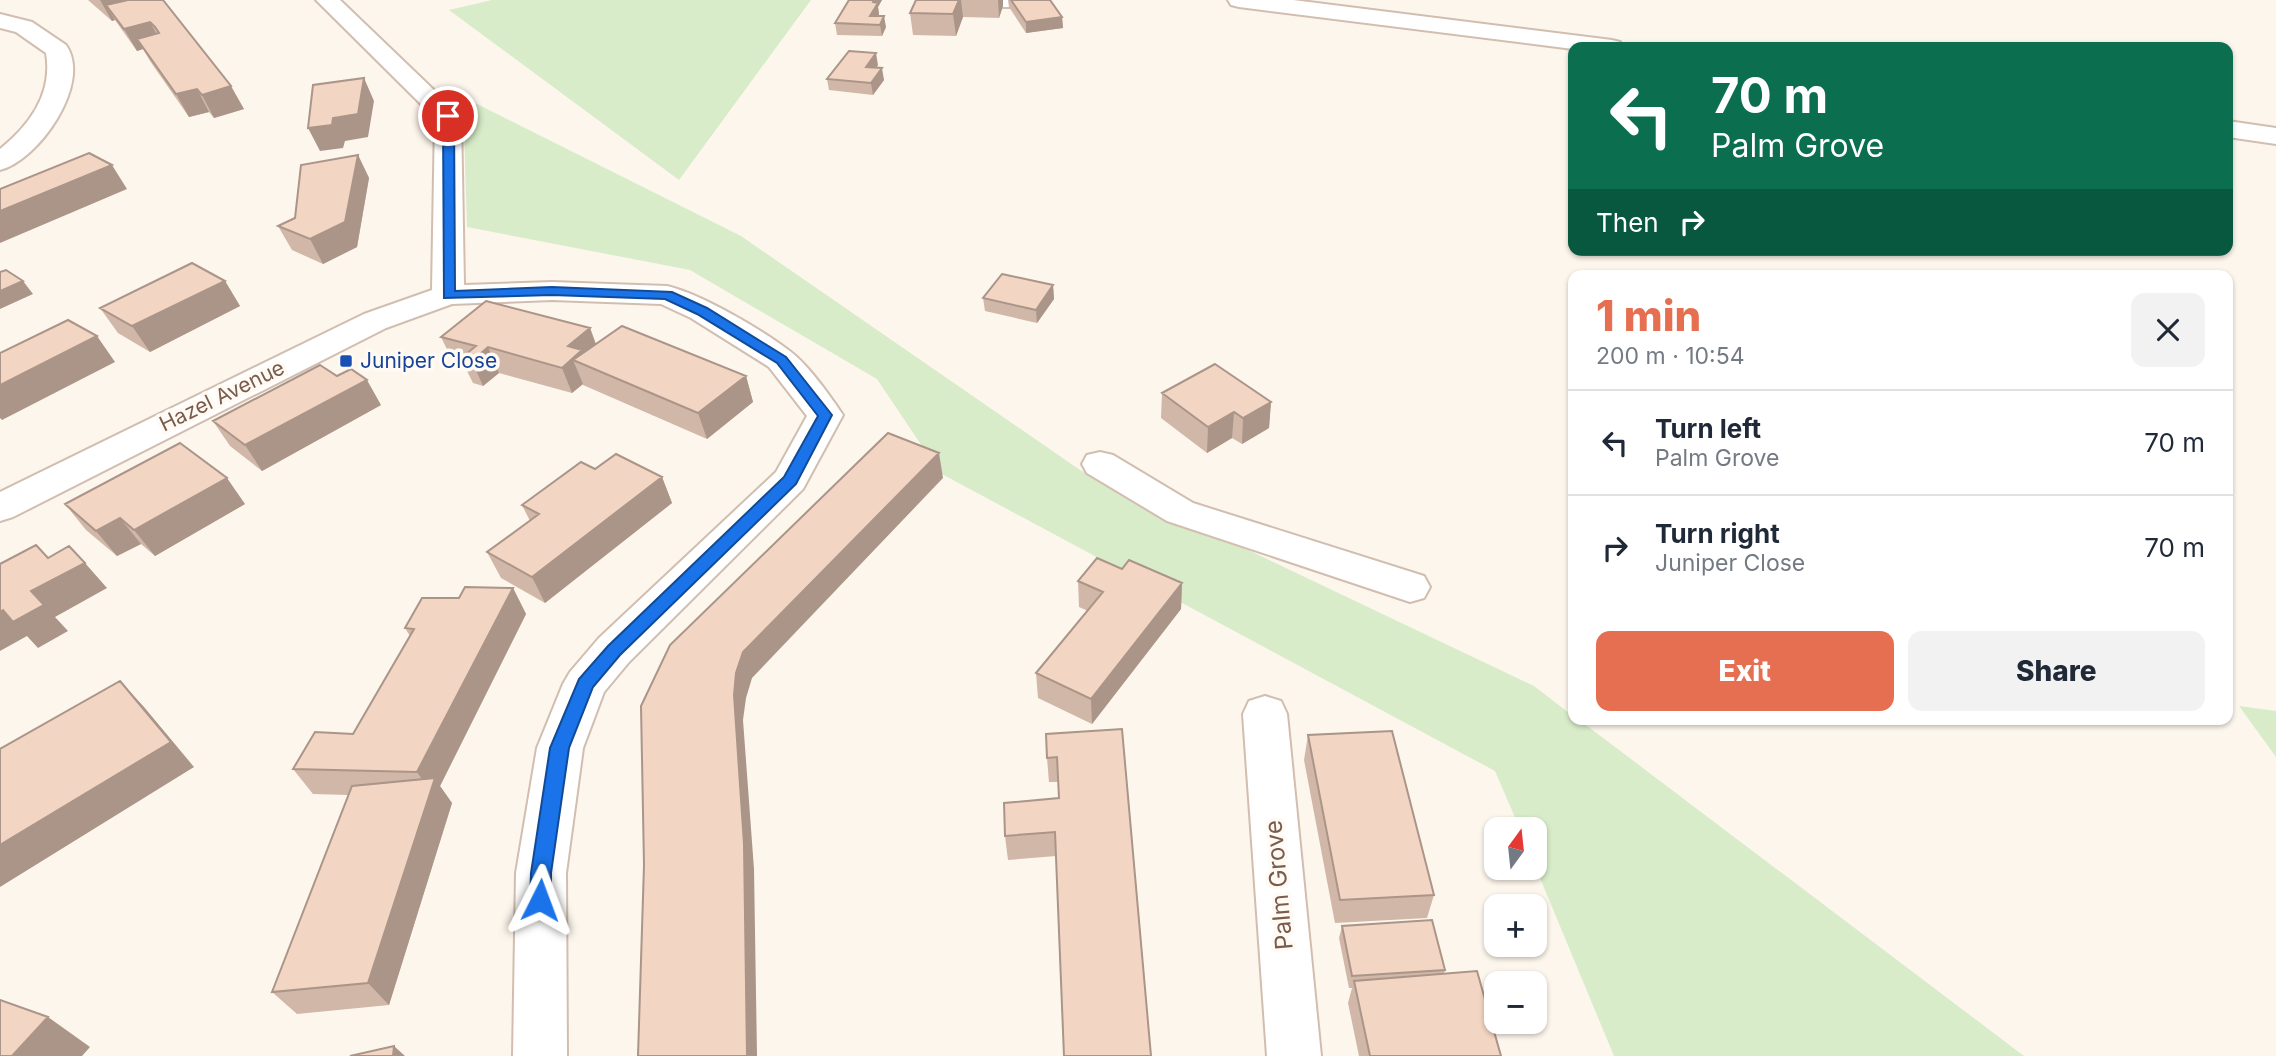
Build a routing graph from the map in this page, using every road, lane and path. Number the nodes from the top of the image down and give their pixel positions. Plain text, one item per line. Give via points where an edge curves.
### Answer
1 (327, 0) edge
2 (953, 0) edge
3 (1019, 0) edge
4 (1239, 0) edge
5 (0, 21) edge
6 (1572, 42) edge
7 (2233, 131) edge
8 (2276, 136) edge
9 (0, 162) edge
10 (448, 295) junction
11 (1100, 464) dead end
12 (0, 508) edge
13 (1410, 587) dead end
14 (1265, 714) dead end
15 (540, 1056) edge
16 (1294, 1056) edge

1 - 10 street via 448,116
2 - 3 street
4 - 6 street
5 - 9 street via 24,27 58,50 62,76 50,109 16,151
7 - 8 street
10 - 12 street, Hazel Avenue via 375,321
10 - 15 street via 552,291 667,295 782,360 825,415 790,480 614,650 585,684 560,748 541,873
11 - 13 street via 1180,512
14 - 16 street, Palm Grove

